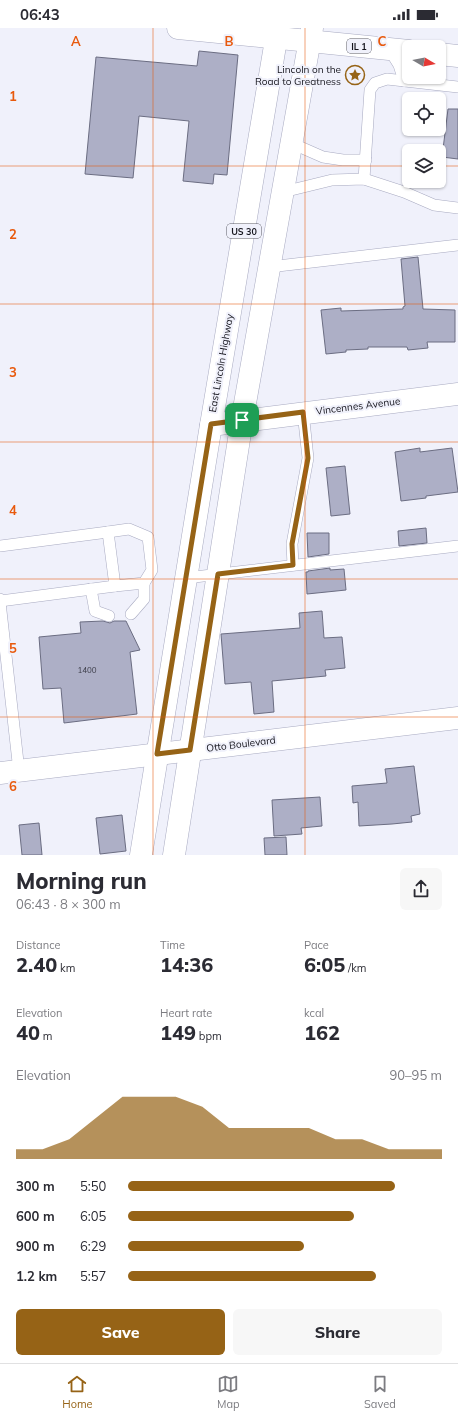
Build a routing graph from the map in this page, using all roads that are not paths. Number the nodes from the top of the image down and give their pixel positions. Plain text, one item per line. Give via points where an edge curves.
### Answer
1 (178, 28) edge
2 (277, 33) edge
3 (311, 34) edge
4 (399, 50) edge
5 (446, 55) edge
6 (458, 56) edge
7 (402, 75) edge
8 (402, 81) edge
9 (441, 84) edge
10 (458, 87) edge
11 (291, 143) junction
12 (366, 160) junction
13 (364, 179) junction
14 (283, 192) junction
15 (458, 208) edge
16 (458, 245) edge
17 (269, 267) junction
18 (458, 394) edge
19 (303, 412) junction
20 (242, 420) junction
21 (211, 424) junction
22 (108, 532) junction
23 (0, 546) edge
24 (458, 546) edge
25 (293, 565) junction
26 (218, 574) junction
27 (186, 578) junction
28 (144, 583) junction
29 (115, 586) junction
30 (91, 589) junction
31 (0, 600) edge
32 (131, 614) dead end
33 (110, 616) dead end
34 (458, 718) edge
35 (190, 750) junction
36 (157, 754) junction
37 (10, 772) edge
38 (141, 855) edge
39 (174, 855) edge

1 - 2 main road, IL 1
2 - 3 main road, IL 1
2 - 21 main road, East Lincoln Highway / US 30
3 - 4 main road, IL 1
3 - 11 main road, US 30
4 - 7 lane
5 - 6 main road
8 - 12 lane via 387,79 375,83 370,90
9 - 10 lane
11 - 12 lane via 323,157
11 - 14 main road, US 30
12 - 13 lane
13 - 14 lane via 332,180
13 - 15 lane via 434,205
14 - 17 main road, US 30
16 - 17 lane
17 - 20 main road, US 30
18 - 19 main road, Vincennes Avenue
19 - 20 main road, Vincennes Avenue
19 - 25 lane via 308,458 292,544
20 - 21 main road, Vincennes Avenue
20 - 26 main road, US 30
21 - 27 main road, East Lincoln Highway / US 30
22 - 23 lane
22 - 28 lane via 129,529 148,538 152,570
22 - 29 lane
24 - 25 lane
25 - 26 lane
26 - 27 lane
26 - 35 main road, US 30
27 - 36 main road, East Lincoln Highway / US 30
28 - 29 lane
28 - 32 lane via 144,599
29 - 30 lane
30 - 31 lane
30 - 33 lane via 95,611
31 - 37 lane
34 - 35 main road, Otto Boulevard
35 - 36 main road, Otto Boulevard
35 - 39 main road, US 30
36 - 37 main road, Otto Boulevard
36 - 38 main road, East Lincoln Highway / US 30

